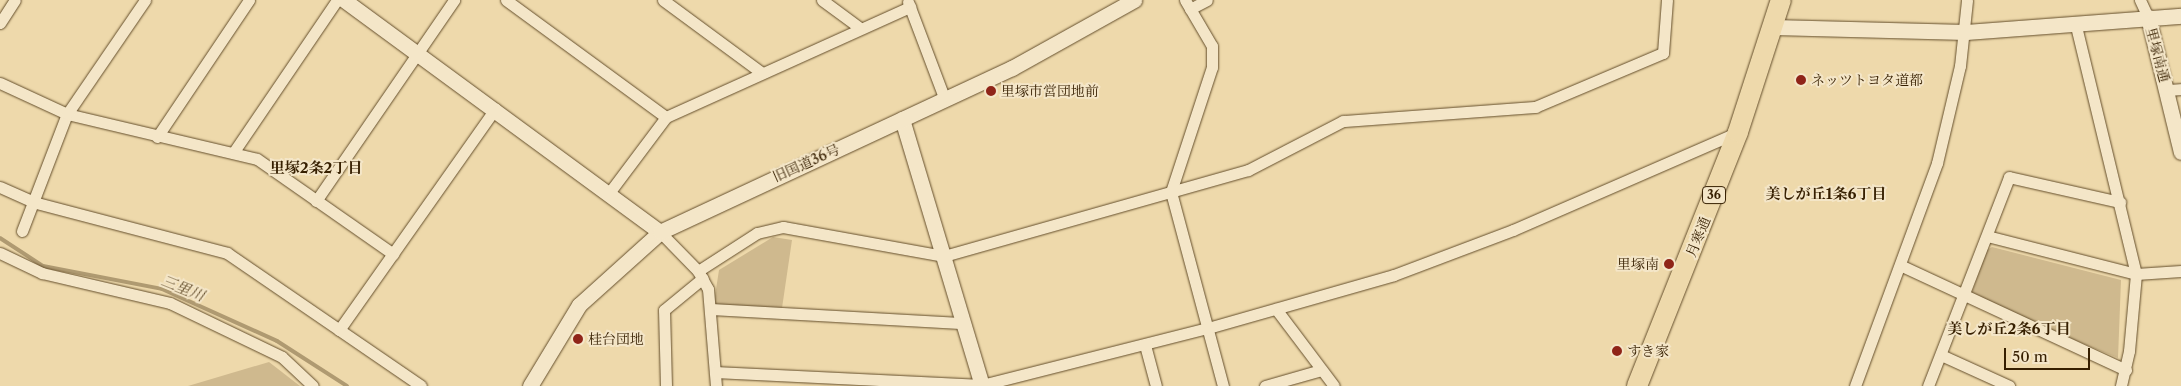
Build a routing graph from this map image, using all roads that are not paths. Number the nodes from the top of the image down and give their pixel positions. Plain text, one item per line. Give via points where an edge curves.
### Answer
1 (15, 0) edge
2 (145, 0) edge
3 (249, 0) edge
4 (337, 0) edge
5 (344, 0) edge
6 (454, 0) edge
7 (506, 0) edge
8 (663, 0) edge
9 (822, 0) edge
10 (1134, 0) edge
11 (1207, 0) edge
12 (1667, 0) edge
13 (1781, 0) edge
14 (1967, 0) edge
15 (2140, 0) edge
16 (909, 4) edge
17 (1187, 4) edge
18 (2181, 16) edge
19 (2148, 17) junction
20 (2075, 22) junction
21 (0, 23) edge
22 (1773, 27) junction
23 (860, 28) junction
24 (1966, 32) junction
25 (414, 52) junction
26 (762, 73) junction
27 (0, 83) edge
28 (2174, 90) edge
29 (945, 100) junction
30 (495, 108) junction
31 (67, 114) junction
32 (666, 118) junction
33 (902, 119) junction
34 (1738, 132) junction
35 (157, 137) junction
36 (2181, 152) edge
37 (233, 153) junction
38 (0, 187) edge
39 (1171, 192) junction
40 (609, 193) junction
41 (316, 200) junction
42 (33, 202) junction
43 (2120, 202) junction
44 (22, 231) dead end
45 (660, 232) junction
46 (1988, 236) junction
47 (0, 253) edge
48 (393, 254) junction
49 (944, 256) junction
50 (1902, 266) junction
51 (2181, 271) edge
52 (700, 274) junction
53 (2136, 274) junction
54 (1964, 297) junction
55 (711, 309) junction
56 (1276, 310) junction
57 (965, 323) junction
58 (1208, 328) junction
59 (339, 330) junction
60 (1145, 345) junction
61 (1941, 355) junction
62 (1321, 370) junction
63 (2126, 370) junction
64 (715, 372) junction
65 (313, 386) edge
66 (421, 386) edge
67 (530, 386) edge
68 (666, 386) edge
69 (716, 386) edge
70 (982, 386) edge
71 (1156, 386) edge
72 (1223, 386) edge
73 (1265, 386) edge
74 (1334, 386) edge
75 (1637, 386) edge
76 (1855, 386) edge
77 (1928, 386) edge
78 (2009, 386) edge
79 (2121, 386) edge

1 - 21 street
2 - 31 street
3 - 35 street
4 - 37 street
5 - 25 street
6 - 25 street
7 - 32 street
8 - 26 street
9 - 23 street
10 - 29 street, 旧国道36号
11 - 17 street
12 - 39 street via 1663,53 1535,107 1343,121 1248,170
13 - 22 highway, 月寒通 / 36
14 - 24 street
15 - 19 street
16 - 23 street
16 - 29 street
17 - 39 street via 1212,46 1212,67
18 - 19 street
19 - 20 street
19 - 28 street, 里塚南通
20 - 24 street
20 - 43 street
22 - 24 street
22 - 34 highway, 月寒通 / 36
23 - 26 street
24 - 50 street via 1937,163
25 - 30 street
25 - 41 street
26 - 32 street
27 - 31 street
28 - 36 street, 里塚南通
29 - 33 street, 旧国道36号
30 - 40 street
30 - 48 street
31 - 35 street
31 - 42 street
32 - 40 street
33 - 45 street, 旧国道36号
33 - 49 street
34 - 56 street via 1513,230 1394,275
34 - 75 highway, 月寒通 / 36
35 - 37 street
37 - 41 street via 257,159
38 - 42 street
39 - 49 street
39 - 58 street
40 - 45 street
41 - 48 street
42 - 44 street
42 - 59 street via 227,253
43 - 46 street via 2009,177
43 - 53 street
45 - 52 street
45 - 67 street, 旧国道36号 via 579,305
46 - 53 street
46 - 54 street
47 - 65 street via 42,274 170,303 282,357
48 - 59 street
49 - 52 street via 783,227 757,233
49 - 57 street
50 - 54 street
50 - 76 street
51 - 53 street
52 - 55 street
52 - 68 street via 664,310
53 - 63 street
54 - 61 street
54 - 63 street
55 - 57 street
55 - 64 street
56 - 58 street
56 - 62 street
57 - 70 street
58 - 60 street
58 - 72 street
59 - 66 street
60 - 70 street
60 - 71 street
61 - 77 street
61 - 78 street
62 - 73 street
62 - 74 street
63 - 79 street
64 - 69 street
64 - 70 street

